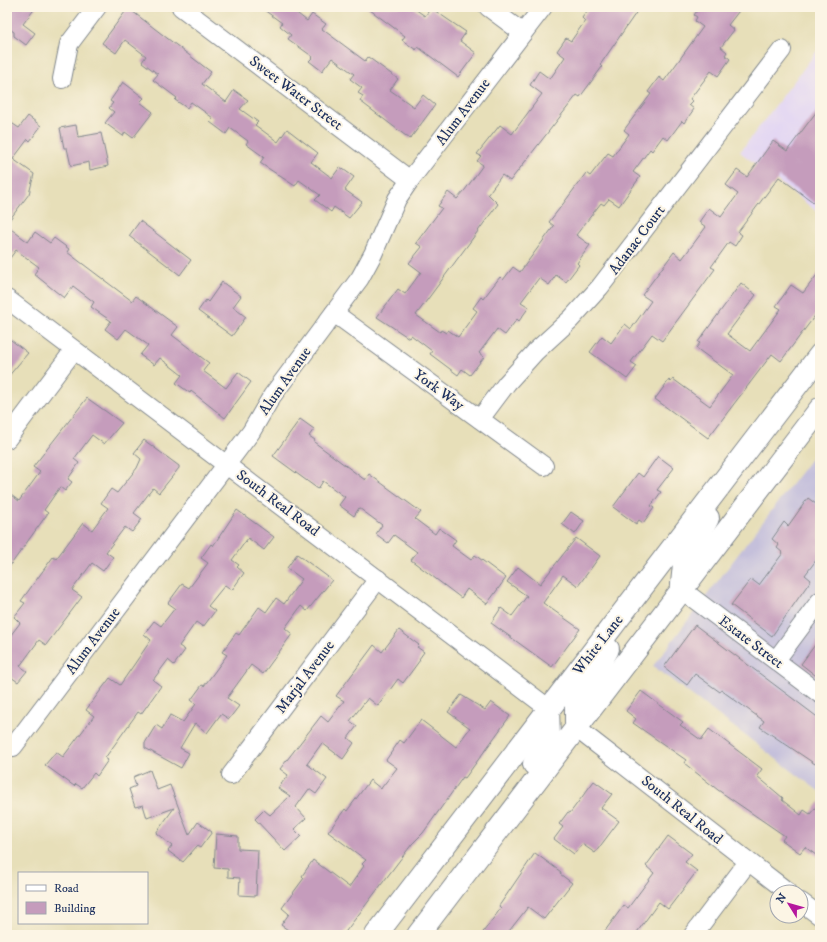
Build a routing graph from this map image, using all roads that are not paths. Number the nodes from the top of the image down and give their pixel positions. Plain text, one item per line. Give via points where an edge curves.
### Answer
1 (97, 7) edge
2 (181, 7) edge
3 (488, 7) edge
4 (543, 7) edge
5 (523, 33) junction
6 (782, 50) dead end
7 (62, 79) dead end
8 (410, 180) junction
9 (7, 299) edge
10 (334, 313) junction
11 (74, 350) junction
12 (820, 355) edge
13 (820, 409) edge
14 (480, 419) junction
15 (7, 439) edge
16 (226, 464) junction
17 (544, 466) dead end
18 (733, 469) junction
19 (378, 579) junction
20 (646, 582) junction
21 (682, 590) junction
22 (820, 602) edge
23 (776, 660) junction
24 (820, 694) edge
25 (548, 708) junction
26 (576, 728) junction
27 (13, 747) dead end
28 (231, 774) dead end
29 (488, 843) junction
30 (748, 862) junction
31 (777, 884) edge
32 (809, 908) edge
33 (820, 916) edge
34 (376, 935) edge
35 (418, 935) edge
36 (693, 935) edge

1 - 7 street via 69,44
2 - 8 street, Sweet Water Street
3 - 5 street
4 - 5 street, Alum Avenue
5 - 8 street, Alum Avenue
6 - 14 street, Adanac Court via 600,287 571,319 536,351 507,383
8 - 10 street, Alum Avenue via 397,199 374,254
9 - 11 street, South Real Road
10 - 14 street, York Way
10 - 16 street, Alum Avenue via 272,396 251,432
11 - 15 street
11 - 16 street, South Real Road
12 - 18 main road, White Lane
13 - 21 main road
14 - 17 street, York Way
16 - 19 street, South Real Road
16 - 27 street, Alum Avenue
18 - 20 main road, White Lane
18 - 21 main road via 684,564
19 - 25 street, South Real Road
19 - 28 street, Marjal Avenue
20 - 25 main road, White Lane
20 - 26 main road via 576,705
21 - 23 street, Estate Street
21 - 26 main road
22 - 23 street
23 - 24 street, Estate Street
25 - 29 main road via 549,739
25 - 34 main road, White Lane
26 - 29 main road
26 - 30 street, South Real Road
29 - 35 main road
30 - 31 street, South Real Road
30 - 36 street
32 - 33 street

